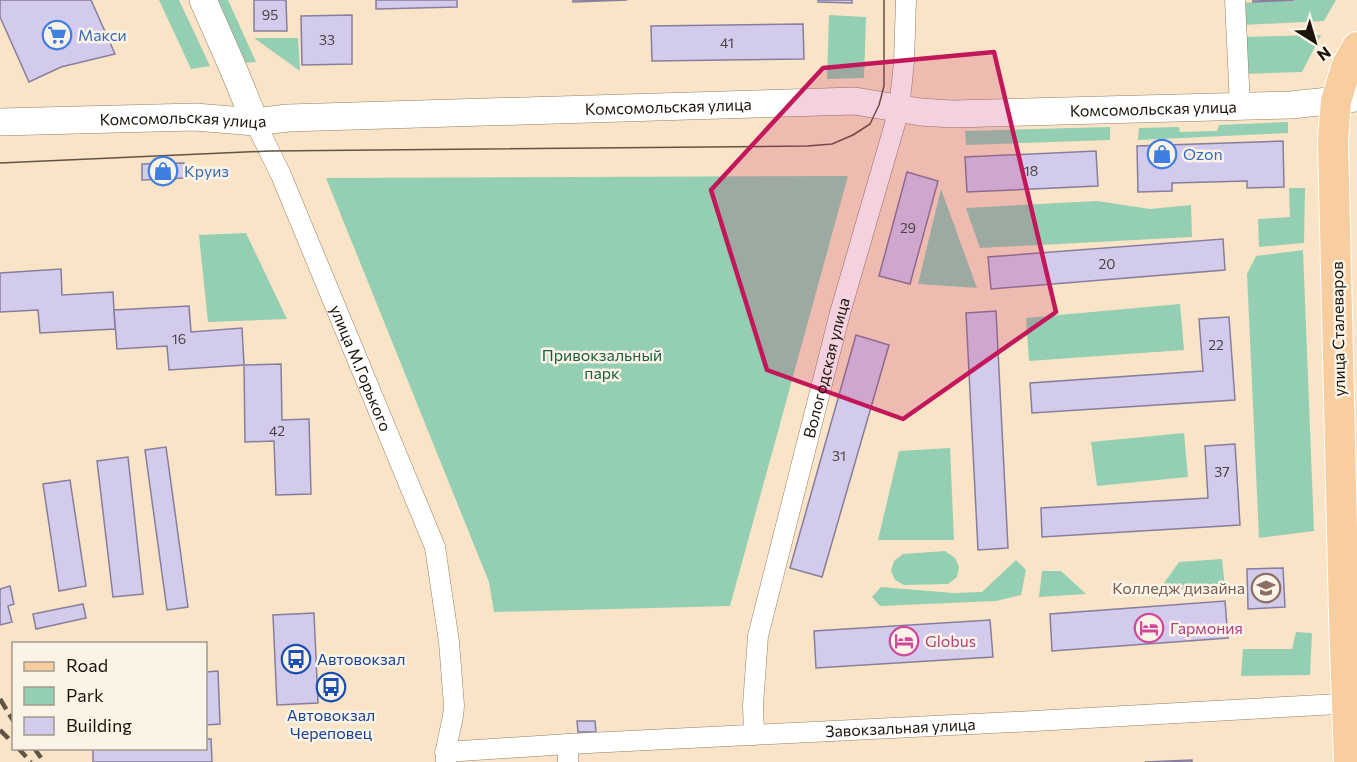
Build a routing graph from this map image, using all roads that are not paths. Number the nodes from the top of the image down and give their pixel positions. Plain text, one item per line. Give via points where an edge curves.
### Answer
1 (203, 0) edge
2 (906, 0) edge
3 (1235, 0) edge
4 (1357, 47) edge
5 (1347, 100) edge
6 (1240, 106) junction
7 (899, 110) junction
8 (0, 122) edge
9 (255, 122) junction
10 (1357, 703) edge
11 (754, 735) junction
12 (568, 753) edge
13 (446, 757) edge
14 (1349, 762) edge

1 - 9 street, улица М.Горького
2 - 7 street, Вологодская улица
3 - 6 street
4 - 5 main road, улица Сталеваров via 1347,65
5 - 6 street, Комсомольская улица
5 - 14 main road, улица Сталеваров, bridge via 1333,140
6 - 7 street, Комсомольская улица via 952,114
7 - 9 street, Комсомольская улица via 855,101
7 - 11 street, Вологодская улица via 840,313 758,636
8 - 9 street, Комсомольская улица via 195,117
9 - 13 street, улица М.Горького via 281,175 435,548 454,705
10 - 11 street, Завокзальная улица
11 - 12 street, Завокзальная улица
12 - 13 street, Завокзальная улица

